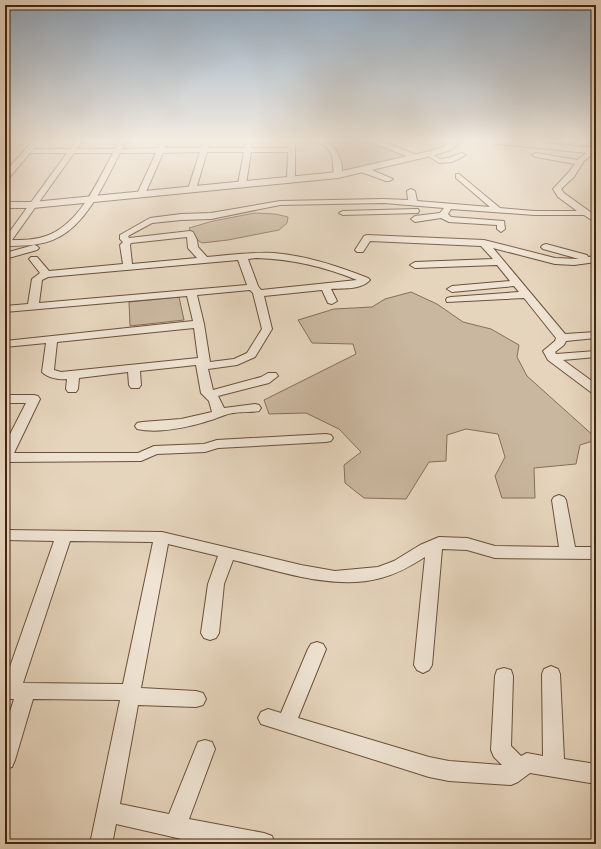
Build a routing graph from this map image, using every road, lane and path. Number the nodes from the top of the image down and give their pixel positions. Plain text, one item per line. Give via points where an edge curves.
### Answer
1 (50, 181) edge
2 (100, 181) edge
3 (147, 181) edge
4 (194, 181) edge
5 (242, 181) edge
6 (275, 181) edge
7 (464, 181) edge
8 (565, 181) edge
9 (242, 184) junction
10 (192, 189) junction
11 (411, 191) dead end
12 (141, 194) junction
13 (89, 199) junction
14 (33, 204) junction
15 (413, 204) junction
16 (5, 205) edge
17 (434, 206) junction
18 (450, 206) junction
19 (497, 209) junction
20 (343, 213) dead end
21 (584, 213) junction
22 (443, 215) junction
23 (415, 219) dead end
24 (596, 220) edge
25 (501, 229) dead end
26 (128, 241) junction
27 (50, 243) dead end
28 (484, 243) junction
29 (5, 244) edge
30 (546, 247) dead end
31 (360, 250) dead end
32 (5, 256) edge
33 (589, 256) edge
34 (242, 257) junction
35 (34, 258) dead end
36 (205, 261) junction
37 (499, 262) junction
38 (415, 265) dead end
39 (128, 268) junction
40 (46, 274) junction
41 (516, 283) junction
42 (325, 287) junction
43 (452, 289) dead end
44 (256, 290) junction
45 (191, 292) junction
46 (525, 295) junction
47 (451, 300) dead end
48 (332, 301) dead end
49 (33, 306) junction
50 (5, 309) edge
51 (199, 324) junction
52 (596, 335) edge
53 (562, 338) junction
54 (52, 340) junction
55 (5, 344) edge
56 (596, 354) edge
57 (552, 358) junction
58 (203, 364) junction
59 (134, 368) junction
60 (73, 374) junction
61 (272, 376) dead end
62 (596, 377) edge
63 (580, 379) junction
64 (135, 385) dead end
65 (72, 389) dead end
66 (596, 390) edge
67 (209, 395) junction
68 (5, 399) edge
69 (255, 408) dead end
70 (218, 412) junction
71 (142, 426) dead end
72 (326, 438) dead end
73 (5, 457) edge
74 (559, 500) dead end
75 (5, 535) edge
76 (64, 535) junction
77 (162, 537) junction
78 (434, 546) junction
79 (596, 552) edge
80 (227, 553) junction
81 (568, 553) junction
82 (210, 633) dead end
83 (317, 649) dead end
84 (423, 665) dead end
85 (551, 674) dead end
86 (504, 676) dead end
87 (14, 691) edge
88 (131, 694) junction
89 (196, 700) dead end
90 (205, 749) dead end
91 (5, 760) edge
92 (520, 768) junction
93 (554, 768) junction
94 (596, 774) edge
95 (107, 812) junction
96 (175, 826) junction
97 (197, 838) edge
98 (101, 844) edge
99 (264, 844) edge

1 - 14 street
2 - 13 street
3 - 12 street
4 - 10 street
5 - 9 street
6 - 9 street
7 - 19 street
8 - 21 street via 557,189
9 - 10 street
10 - 12 street
11 - 15 street
12 - 13 street
13 - 14 street
13 - 29 street via 77,218 58,235 31,243
14 - 16 street
14 - 29 street
15 - 17 street
15 - 26 street via 384,201 280,203 211,216 150,221 124,235
17 - 18 street
17 - 20 street via 432,210
18 - 19 street
18 - 22 street
19 - 21 street via 534,214
21 - 24 street
22 - 23 street
22 - 25 street via 449,219 501,223
26 - 36 street via 190,234 193,248
26 - 39 street via 125,245
27 - 32 street
28 - 31 street via 367,238
28 - 33 street via 555,262 574,262
28 - 37 street
30 - 33 street
34 - 36 street
34 - 42 street via 253,255 297,259 337,268 365,280 358,284
34 - 44 street
35 - 40 street
36 - 39 street
37 - 38 street
37 - 41 street
39 - 40 street
40 - 49 street via 37,279
41 - 43 street
41 - 46 street
42 - 44 street
42 - 48 street
44 - 45 street
44 - 58 street via 267,329 251,355 237,362
45 - 49 street
45 - 51 street
46 - 47 street
46 - 53 street
49 - 50 street
51 - 54 street
51 - 58 street
52 - 53 street
53 - 57 street via 549,352
54 - 55 street
54 - 60 street via 48,372 60,376
56 - 57 street
57 - 63 street
58 - 59 street
58 - 67 street
59 - 60 street
59 - 64 street
60 - 65 street
61 - 67 street
62 - 63 street
63 - 66 street
67 - 70 street via 215,400
68 - 73 street via 34,399
69 - 70 street
70 - 71 street via 220,414 198,421
72 - 73 street via 154,450 141,457
74 - 81 street
75 - 76 street
76 - 77 street
76 - 87 street
77 - 80 street
77 - 88 street
78 - 80 street via 400,565 379,573 335,577
78 - 81 street via 439,543 467,544 495,552
78 - 84 street
79 - 81 street
80 - 82 street via 216,584
83 - 92 street via 277,721 449,771 510,775
85 - 93 street
86 - 92 street via 501,750
87 - 88 street
87 - 91 street
88 - 89 street
88 - 95 street
90 - 96 street
92 - 93 street via 527,764
93 - 94 street
95 - 96 street
95 - 98 street
96 - 97 street
97 - 99 street

